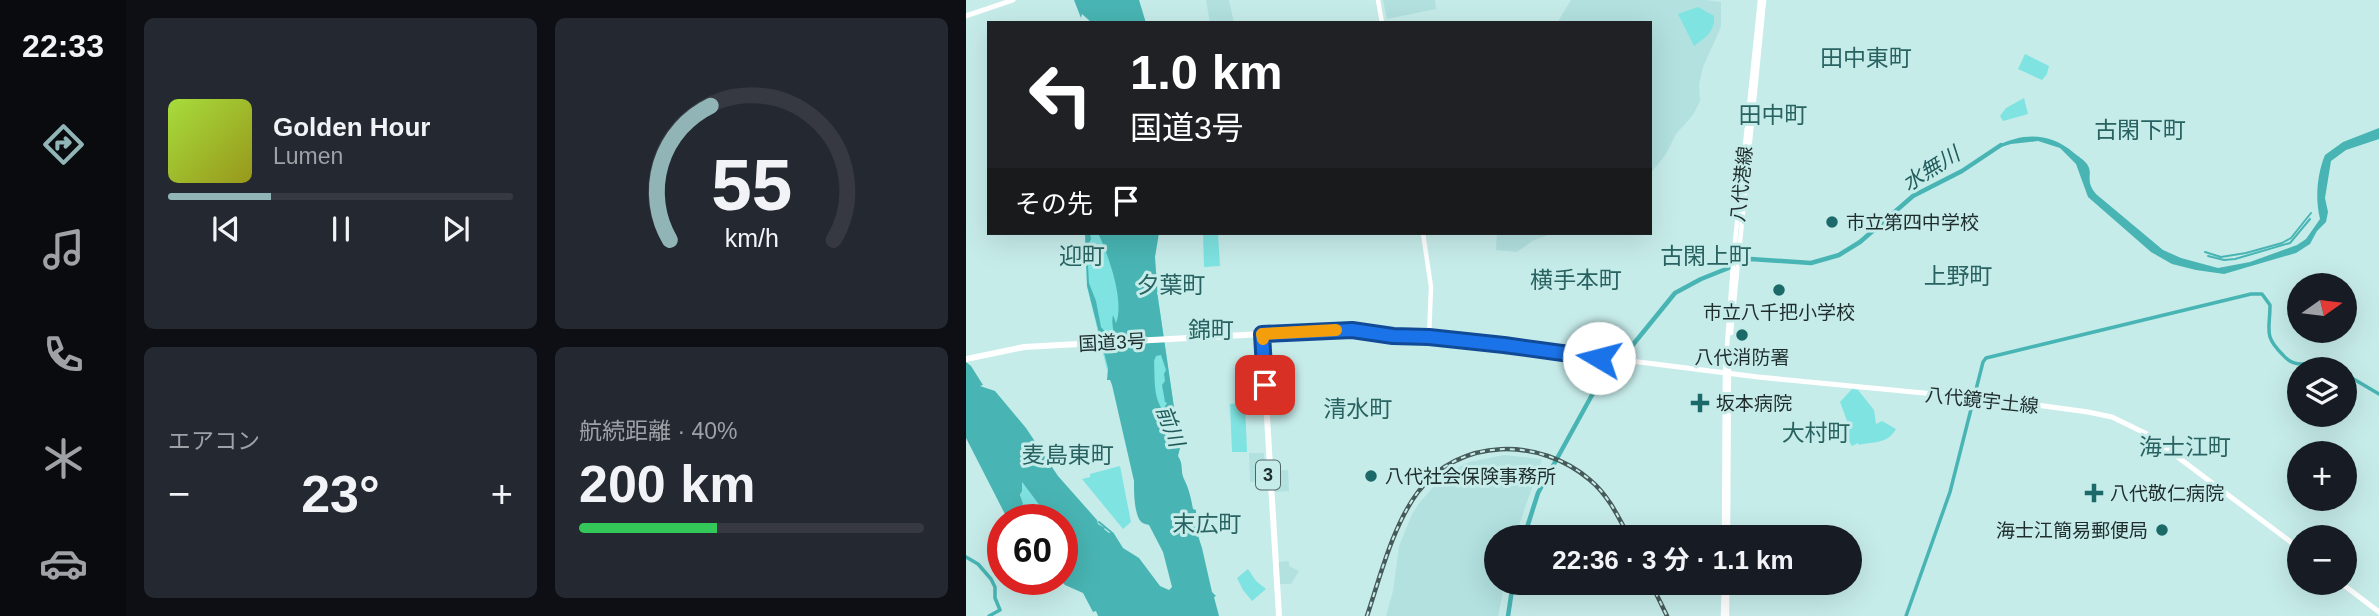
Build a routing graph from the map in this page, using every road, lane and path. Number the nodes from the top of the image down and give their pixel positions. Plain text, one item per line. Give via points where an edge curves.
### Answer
1 (1013, 0) edge
2 (1379, 0) edge
3 (1762, 0) edge
4 (966, 16) edge
5 (1383, 21) edge
6 (1423, 235) edge
7 (1261, 334) junction
8 (1429, 337) junction
9 (966, 359) edge
10 (1726, 372) junction
11 (1726, 525) edge
12 (2287, 540) edge
13 (1725, 595) edge
14 (2357, 595) edge
15 (2379, 612) edge
16 (1278, 616) edge
17 (1725, 616) edge

1 - 4 main road
2 - 5 main road
3 - 10 main road, 八代港線
6 - 8 main road via 1431,287
7 - 8 main road via 1352,330
7 - 9 highway, 国道3号 via 1024,347
7 - 16 highway, 3
8 - 10 main road, 八代鏡宇土線
10 - 11 main road, 八代港線
10 - 12 main road, 八代鏡宇土線 via 2112,417 2166,447
13 - 17 main road
14 - 15 main road

